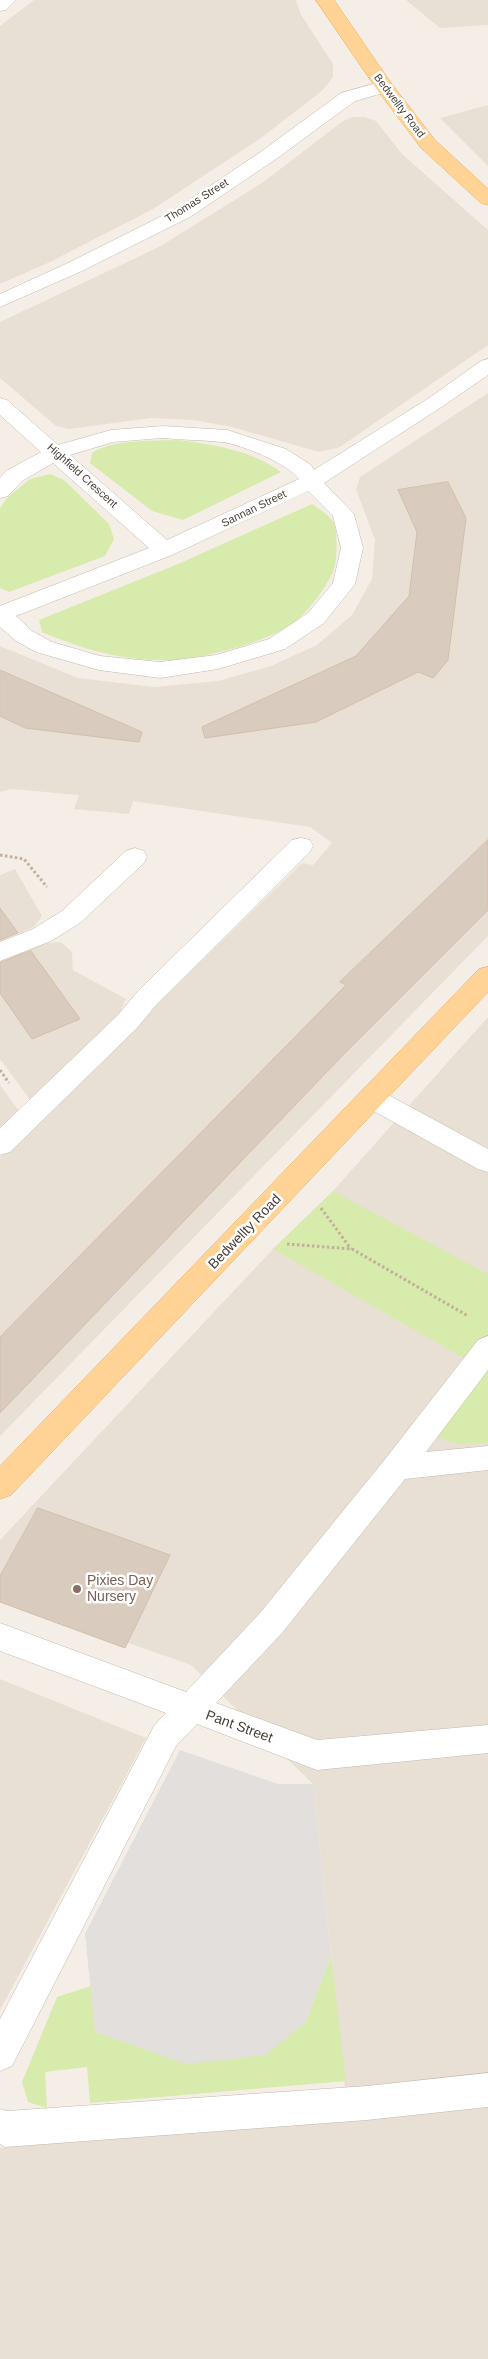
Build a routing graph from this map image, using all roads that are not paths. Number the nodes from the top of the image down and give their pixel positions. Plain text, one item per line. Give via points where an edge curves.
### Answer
1 (7, 0) edge
2 (325, 0) edge
3 (0, 6) edge
4 (384, 87) junction
5 (488, 200) edge
6 (0, 301) edge
7 (488, 366) edge
8 (0, 404) edge
9 (56, 452) junction
10 (312, 480) junction
11 (0, 491) edge
12 (164, 550) junction
13 (0, 614) edge
14 (301, 846) dead end
15 (135, 857) dead end
16 (0, 952) edge
17 (488, 976) edge
18 (372, 1098) junction
19 (0, 1145) edge
20 (488, 1162) edge
21 (488, 1348) edge
22 (488, 1458) edge
23 (397, 1467) junction
24 (0, 1486) edge
25 (0, 1637) edge
26 (189, 1709) junction
27 (488, 1739) edge
28 (0, 2054) edge
29 (488, 2090) edge
30 (0, 2126) edge

1 - 3 street
2 - 4 main road, Bedwellty Road
4 - 5 main road, Bedwellty Road via 428,144
4 - 6 street, Thomas Street via 348,97 183,213
7 - 10 street, Sannan Street
8 - 9 street, Highfield Crescent
9 - 10 street via 111,436 163,432 227,436 278,454
9 - 11 street via 14,476
9 - 12 street, Highfield Crescent
10 - 12 street, Sannan Street
10 - 13 street via 343,514 352,548 344,584 316,618 276,644 218,662 160,670 100,663 44,647 24,636
12 - 13 street, Sannan Street
14 - 19 street
15 - 16 street via 71,916 42,935
17 - 18 main road, Bedwellty Road
18 - 20 street
18 - 24 main road, Bedwellty Road
21 - 23 street
22 - 23 street
23 - 26 street via 270,1623
25 - 26 street, Pant Street
26 - 27 street, Pant Street via 317,1755
26 - 28 street via 165,1736
29 - 30 street via 367,2103 5,2129

